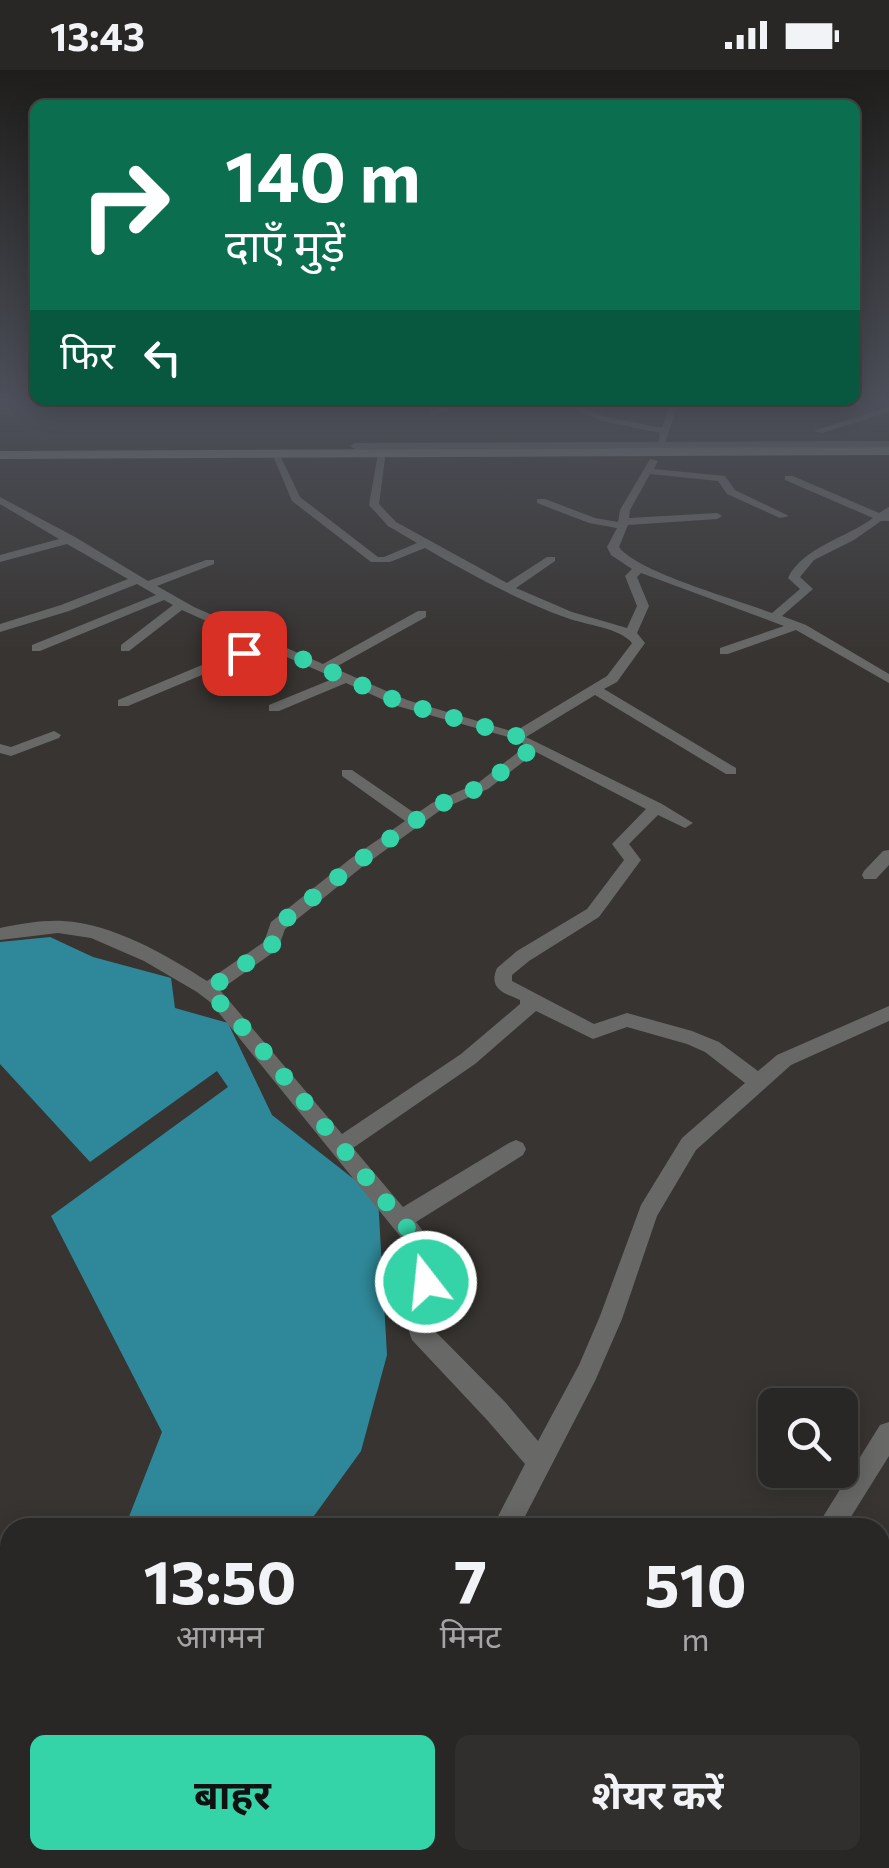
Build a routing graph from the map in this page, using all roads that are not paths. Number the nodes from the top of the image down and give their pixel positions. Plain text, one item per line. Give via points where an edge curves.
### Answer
1 (290, 487) edge
2 (378, 487) edge
3 (637, 487) edge
4 (725, 487) edge
5 (812, 487) edge
6 (0, 500) edge
7 (541, 500) dead end
8 (718, 516) dead end
9 (784, 516) dead end
10 (886, 516) edge
11 (622, 524) junction
12 (71, 539) junction
13 (426, 544) junction
14 (551, 559) dead end
15 (0, 560) edge
16 (210, 562) dead end
17 (639, 568) junction
18 (140, 583) junction
19 (508, 588) junction
20 (164, 596) junction
21 (180, 606) junction
22 (422, 614) dead end
23 (774, 617) junction
24 (795, 626) junction
25 (0, 628) edge
26 (631, 633) junction
27 (266, 643) junction
28 (36, 648) dead end
29 (125, 648) dead end
30 (724, 651) dead end
31 (323, 669) junction
32 (344, 679) junction
33 (889, 679) edge
34 (596, 690) junction
35 (123, 703) dead end
36 (274, 708) dead end
37 (54, 735) dead end
38 (528, 742) junction
39 (0, 748) edge
40 (731, 771) dead end
41 (347, 773) dead end
42 (657, 807) junction
43 (414, 820) junction
44 (685, 823) dead end
45 (889, 855) edge
46 (870, 875) dead end
47 (0, 934) edge
48 (208, 990) junction
49 (531, 1000) junction
50 (889, 1013) edge
51 (758, 1082) junction
52 (340, 1146) junction
53 (516, 1149) dead end
54 (400, 1220) junction
55 (889, 1434) edge
56 (540, 1463) junction
57 (514, 1518) edge
58 (835, 1518) edge

1 - 13 street via 296,499 375,560
2 - 13 street via 375,510
3 - 11 street
4 - 9 street
5 - 10 street
6 - 12 street
7 - 11 street via 593,522
8 - 11 street
10 - 23 street via 821,549 796,570 794,578 807,589
11 - 17 street via 614,551
12 - 15 street
12 - 18 street
13 - 19 street
14 - 19 street
16 - 18 street
17 - 23 street
17 - 26 street via 631,576 644,606
18 - 20 street
18 - 25 street
19 - 26 street
20 - 21 street
20 - 28 street
21 - 27 street
21 - 29 street
22 - 31 street
23 - 24 street
24 - 30 street
24 - 33 street
26 - 34 street via 638,645
27 - 31 street
27 - 35 street
31 - 32 street
32 - 36 street
32 - 38 street
34 - 38 street
34 - 40 street
37 - 39 street via 11,752
38 - 42 street
38 - 43 street via 483,786
41 - 43 street
42 - 44 street
42 - 49 street via 620,844 633,860 602,905 503,974 504,985
43 - 48 street via 284,921 272,945
45 - 46 street
47 - 48 street via 81,929
48 - 52 street
49 - 51 street via 593,1032 627,1020 701,1041
49 - 52 street via 499,1036
50 - 51 street via 805,1049
51 - 56 street via 689,1144 668,1174 587,1373
52 - 54 street
53 - 54 street
54 - 56 street via 417,1240 426,1268 420,1332
55 - 58 street
56 - 57 street

